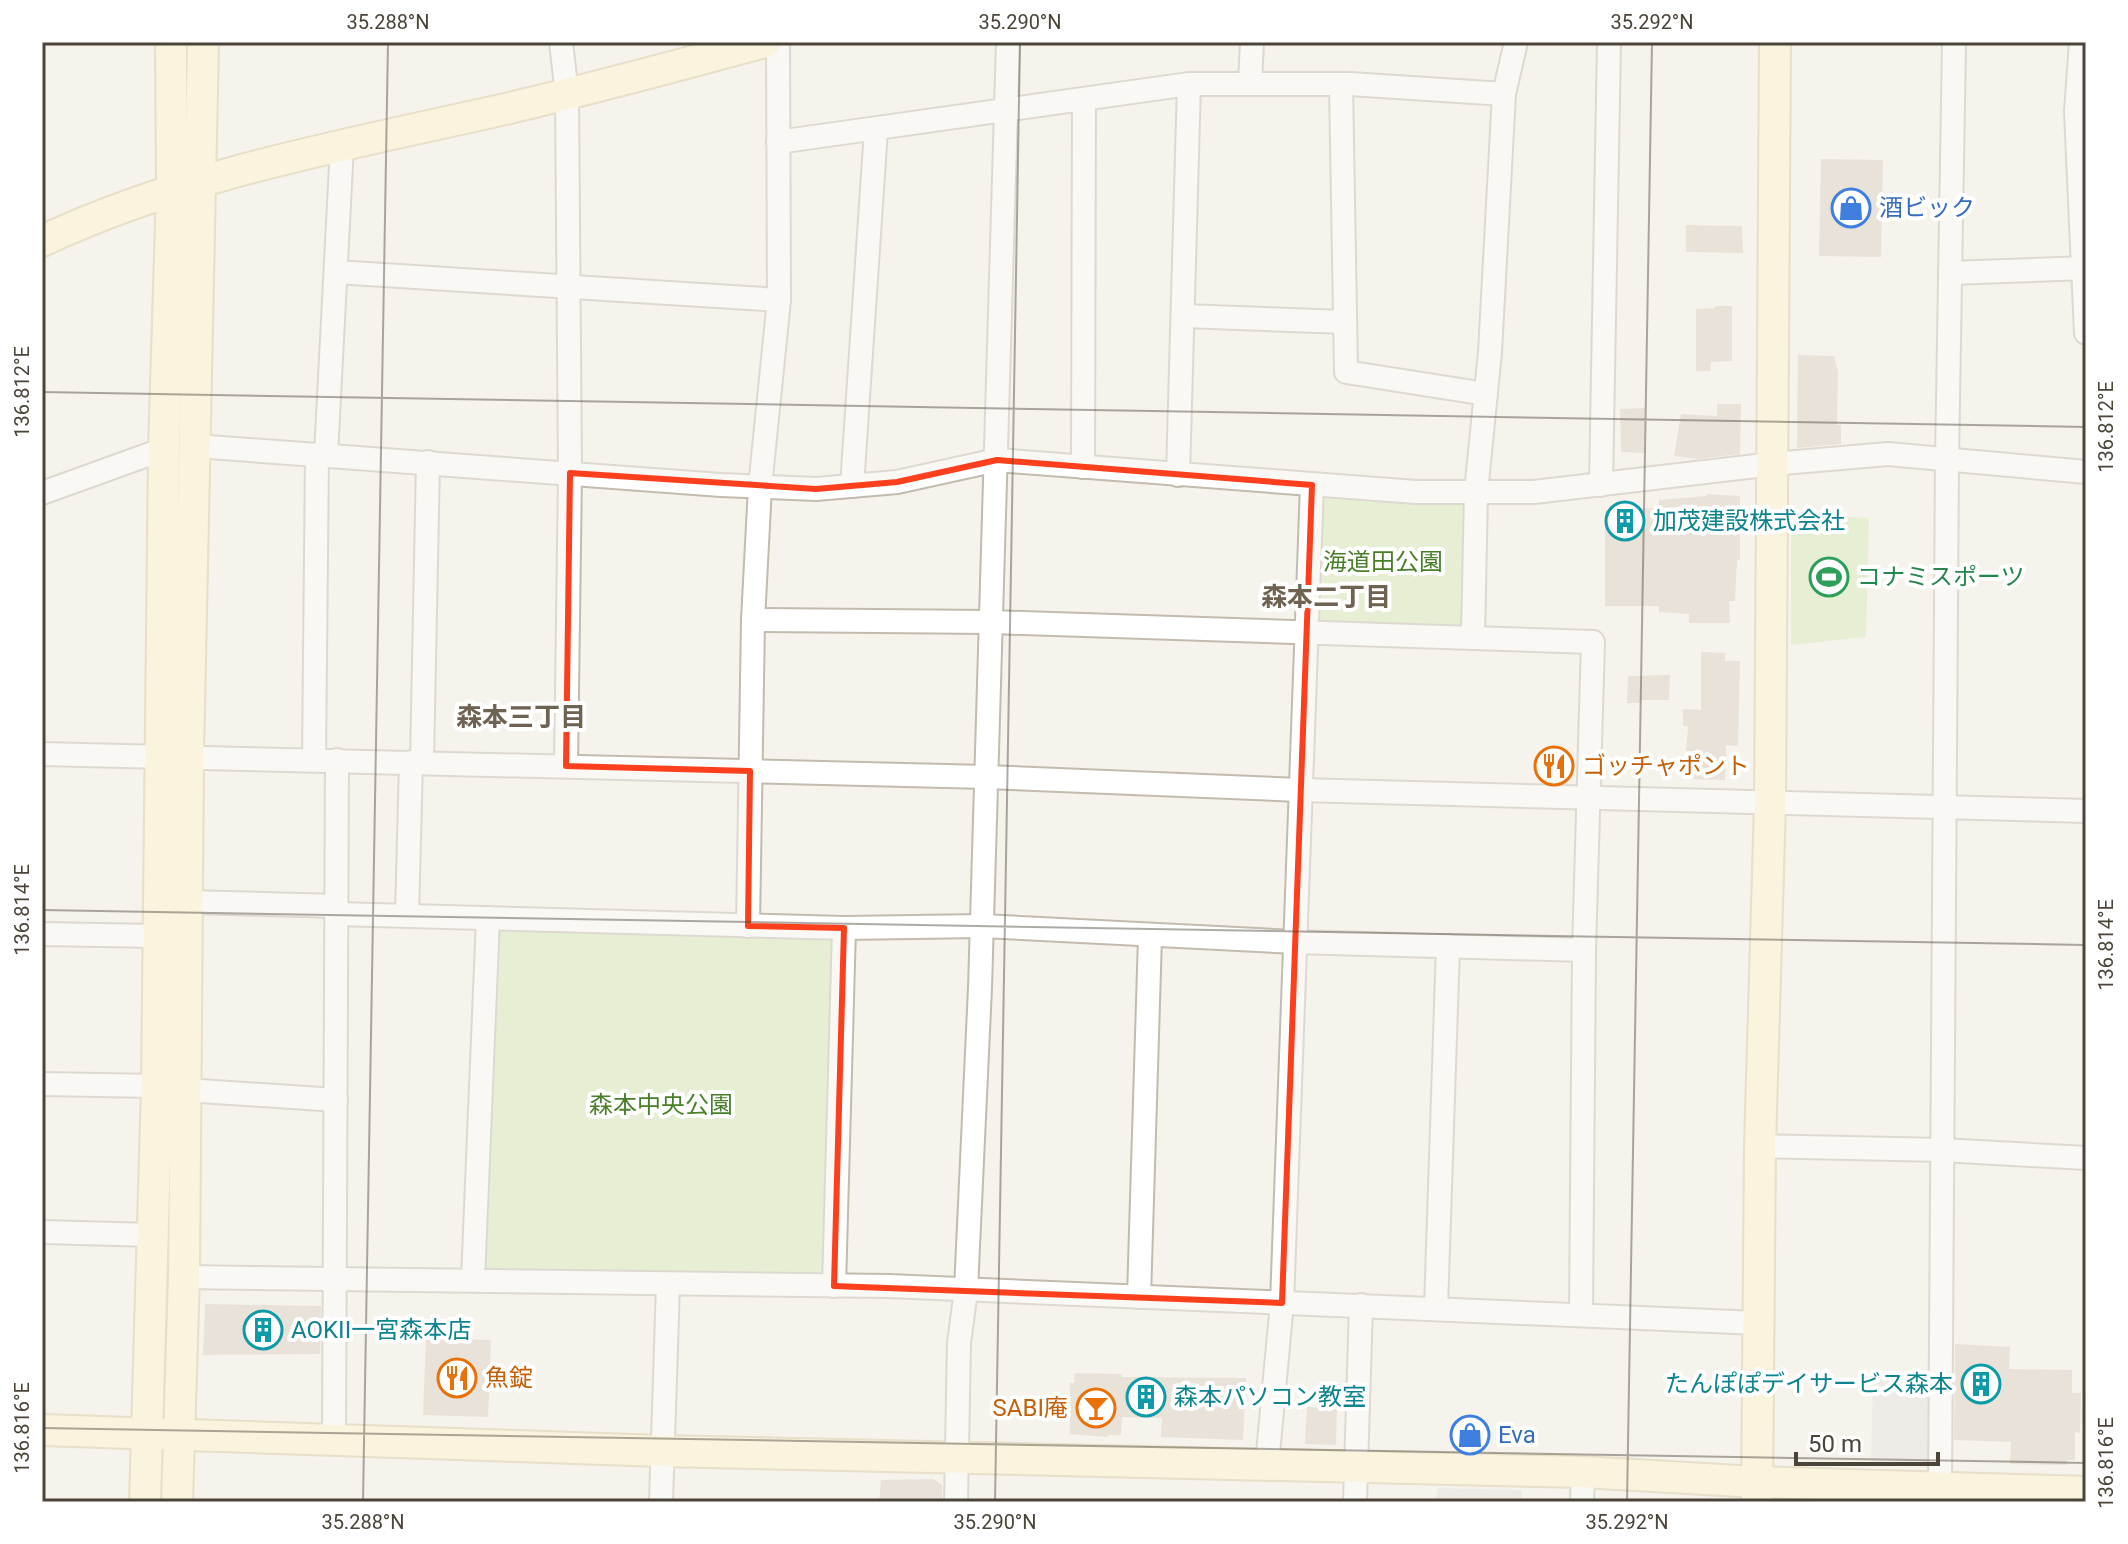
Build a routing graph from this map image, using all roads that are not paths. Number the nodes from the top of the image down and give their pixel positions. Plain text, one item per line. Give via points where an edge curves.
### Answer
1 (171, 42) edge
2 (203, 42) edge
3 (561, 42) edge
4 (765, 42) edge
5 (778, 42) edge
6 (1008, 42) edge
7 (1252, 42) edge
8 (1516, 42) edge
9 (1609, 42) edge
10 (1775, 42) edge
11 (1954, 42) edge
12 (2081, 42) edge
13 (1250, 83) junction
14 (1189, 84) junction
15 (1341, 84) junction
16 (1504, 94) junction
17 (567, 95) junction
18 (1084, 99) junction
19 (1007, 111) junction
20 (876, 130) junction
21 (778, 142) junction
22 (342, 146) junction
23 (202, 183) junction
24 (172, 191) junction
25 (42, 241) edge
26 (2084, 268) edge
27 (336, 272) junction
28 (1950, 273) junction
29 (568, 288) junction
30 (779, 300) junction
31 (1183, 316) junction
32 (1345, 322) junction
33 (2086, 333) edge
34 (1486, 394) junction
35 (195, 446) junction
36 (164, 449) junction
37 (322, 454) junction
38 (1947, 459) junction
39 (997, 460) junction
40 (428, 462) junction
41 (1773, 464) junction
42 (1083, 467) junction
43 (2086, 472) edge
44 (570, 473) junction
45 (1178, 475) junction
46 (1312, 485) junction
47 (1601, 485) junction
48 (852, 486) junction
49 (760, 487) junction
50 (1476, 492) junction
51 (42, 493) edge
52 (753, 620) junction
53 (991, 622) junction
54 (1305, 632) junction
55 (1473, 636) junction
56 (42, 754) edge
57 (188, 756) junction
58 (158, 757) junction
59 (314, 760) junction
60 (337, 760) junction
61 (416, 762) junction
62 (566, 766) junction
63 (750, 771) junction
64 (987, 777) junction
65 (1300, 790) junction
66 (1590, 796) junction
67 (1770, 803) junction
68 (1946, 807) junction
69 (2086, 811) edge
70 (187, 902) junction
71 (337, 910) junction
72 (407, 916) junction
73 (488, 918) junction
74 (748, 926) junction
75 (982, 926) junction
76 (844, 928) junction
77 (42, 934) edge
78 (157, 936) junction
79 (1150, 937) junction
80 (1295, 942) junction
81 (1448, 946) junction
82 (1584, 950) junction
83 (42, 1084) edge
84 (171, 1088) junction
85 (336, 1100) junction
86 (1760, 1146) junction
87 (1942, 1150) junction
88 (2086, 1158) edge
89 (42, 1232) edge
90 (153, 1235) junction
91 (184, 1277) junction
92 (336, 1277) junction
93 (473, 1280) junction
94 (668, 1284) junction
95 (834, 1286) junction
96 (966, 1290) junction
97 (1139, 1297) junction
98 (1282, 1303) junction
99 (1361, 1305) junction
100 (1436, 1308) junction
101 (1581, 1314) junction
102 (1758, 1323) junction
103 (42, 1430) edge
104 (148, 1434) junction
105 (180, 1434) junction
106 (334, 1441) junction
107 (662, 1451) junction
108 (957, 1458) junction
109 (1267, 1464) junction
110 (1356, 1467) junction
111 (1582, 1487) edge
112 (1940, 1487) junction
113 (1757, 1492) edge
114 (2086, 1492) edge
115 (145, 1502) edge
116 (177, 1502) edge
117 (661, 1502) edge
118 (956, 1502) edge
119 (1355, 1502) edge

1 - 24 street
2 - 23 street
3 - 17 street
4 - 17 street
5 - 21 street
6 - 19 street
7 - 13 street
8 - 16 street
9 - 47 street
10 - 41 street
11 - 28 street
12 - 26 street via 2076,112
13 - 14 street
13 - 15 street
14 - 18 street
14 - 31 street
15 - 16 street
15 - 32 street
16 - 34 street
17 - 22 street
17 - 29 street
18 - 19 street
18 - 42 street
19 - 20 street
19 - 39 street
20 - 21 street
20 - 48 street
21 - 30 street
22 - 23 street
22 - 27 street
23 - 24 street
23 - 35 street
24 - 25 street
24 - 36 street
26 - 28 street
26 - 33 street
27 - 29 street
27 - 37 street
28 - 38 street
29 - 30 street
29 - 44 street
30 - 49 street
31 - 32 street
31 - 45 street
32 - 34 street via 1346,372
34 - 50 street
35 - 37 street
35 - 57 street
36 - 51 street
36 - 58 street
37 - 40 street
37 - 59 street
38 - 41 street via 1888,454
38 - 43 street
38 - 68 street
39 - 42 street
39 - 48 street via 897,482
39 - 53 street
40 - 44 street
40 - 61 street
41 - 47 street
41 - 67 street
42 - 45 street
44 - 49 street
44 - 62 street
45 - 46 street
46 - 50 street
46 - 54 street
47 - 50 street
48 - 49 street
49 - 52 street
50 - 55 street
52 - 53 street
52 - 63 street
53 - 54 street
53 - 64 street
54 - 55 street
54 - 65 street
55 - 66 street via 1593,642
56 - 58 street
57 - 58 street
57 - 59 street
57 - 70 street
58 - 78 street
59 - 60 street
60 - 61 street
60 - 71 street
61 - 62 street
61 - 72 street
62 - 63 street
63 - 64 street
63 - 74 street
64 - 65 street
64 - 75 street
65 - 66 street
65 - 80 street
66 - 67 street
66 - 82 street
67 - 68 street
67 - 86 street
68 - 69 street
68 - 87 street
70 - 71 street
70 - 84 street
71 - 72 street
71 - 85 street
72 - 73 street
73 - 74 street
73 - 93 street
74 - 76 street
75 - 76 street
75 - 79 street
75 - 96 street
76 - 95 street
77 - 78 street
78 - 84 street
79 - 80 street
79 - 97 street
80 - 81 street
80 - 98 street
81 - 82 street
81 - 100 street
82 - 101 street
83 - 84 street
84 - 85 street
84 - 90 street
84 - 91 street
85 - 92 street
86 - 87 street
86 - 102 street
87 - 88 street
87 - 112 street
89 - 90 street
90 - 104 street
91 - 92 street
91 - 105 street
92 - 93 street
92 - 106 street
93 - 94 street
94 - 95 street
94 - 107 street
95 - 96 street
96 - 97 street
96 - 108 street via 959,1343
97 - 98 street
98 - 99 street
98 - 109 street
99 - 100 street
99 - 110 street
100 - 101 street
101 - 102 street
102 - 113 street
103 - 104 street
104 - 105 street
104 - 115 street
105 - 106 street
105 - 116 street
106 - 107 street
107 - 108 street
107 - 117 street
108 - 109 street
108 - 118 street
109 - 110 street
110 - 111 street
110 - 119 street
111 - 113 street
112 - 113 street
112 - 114 street

